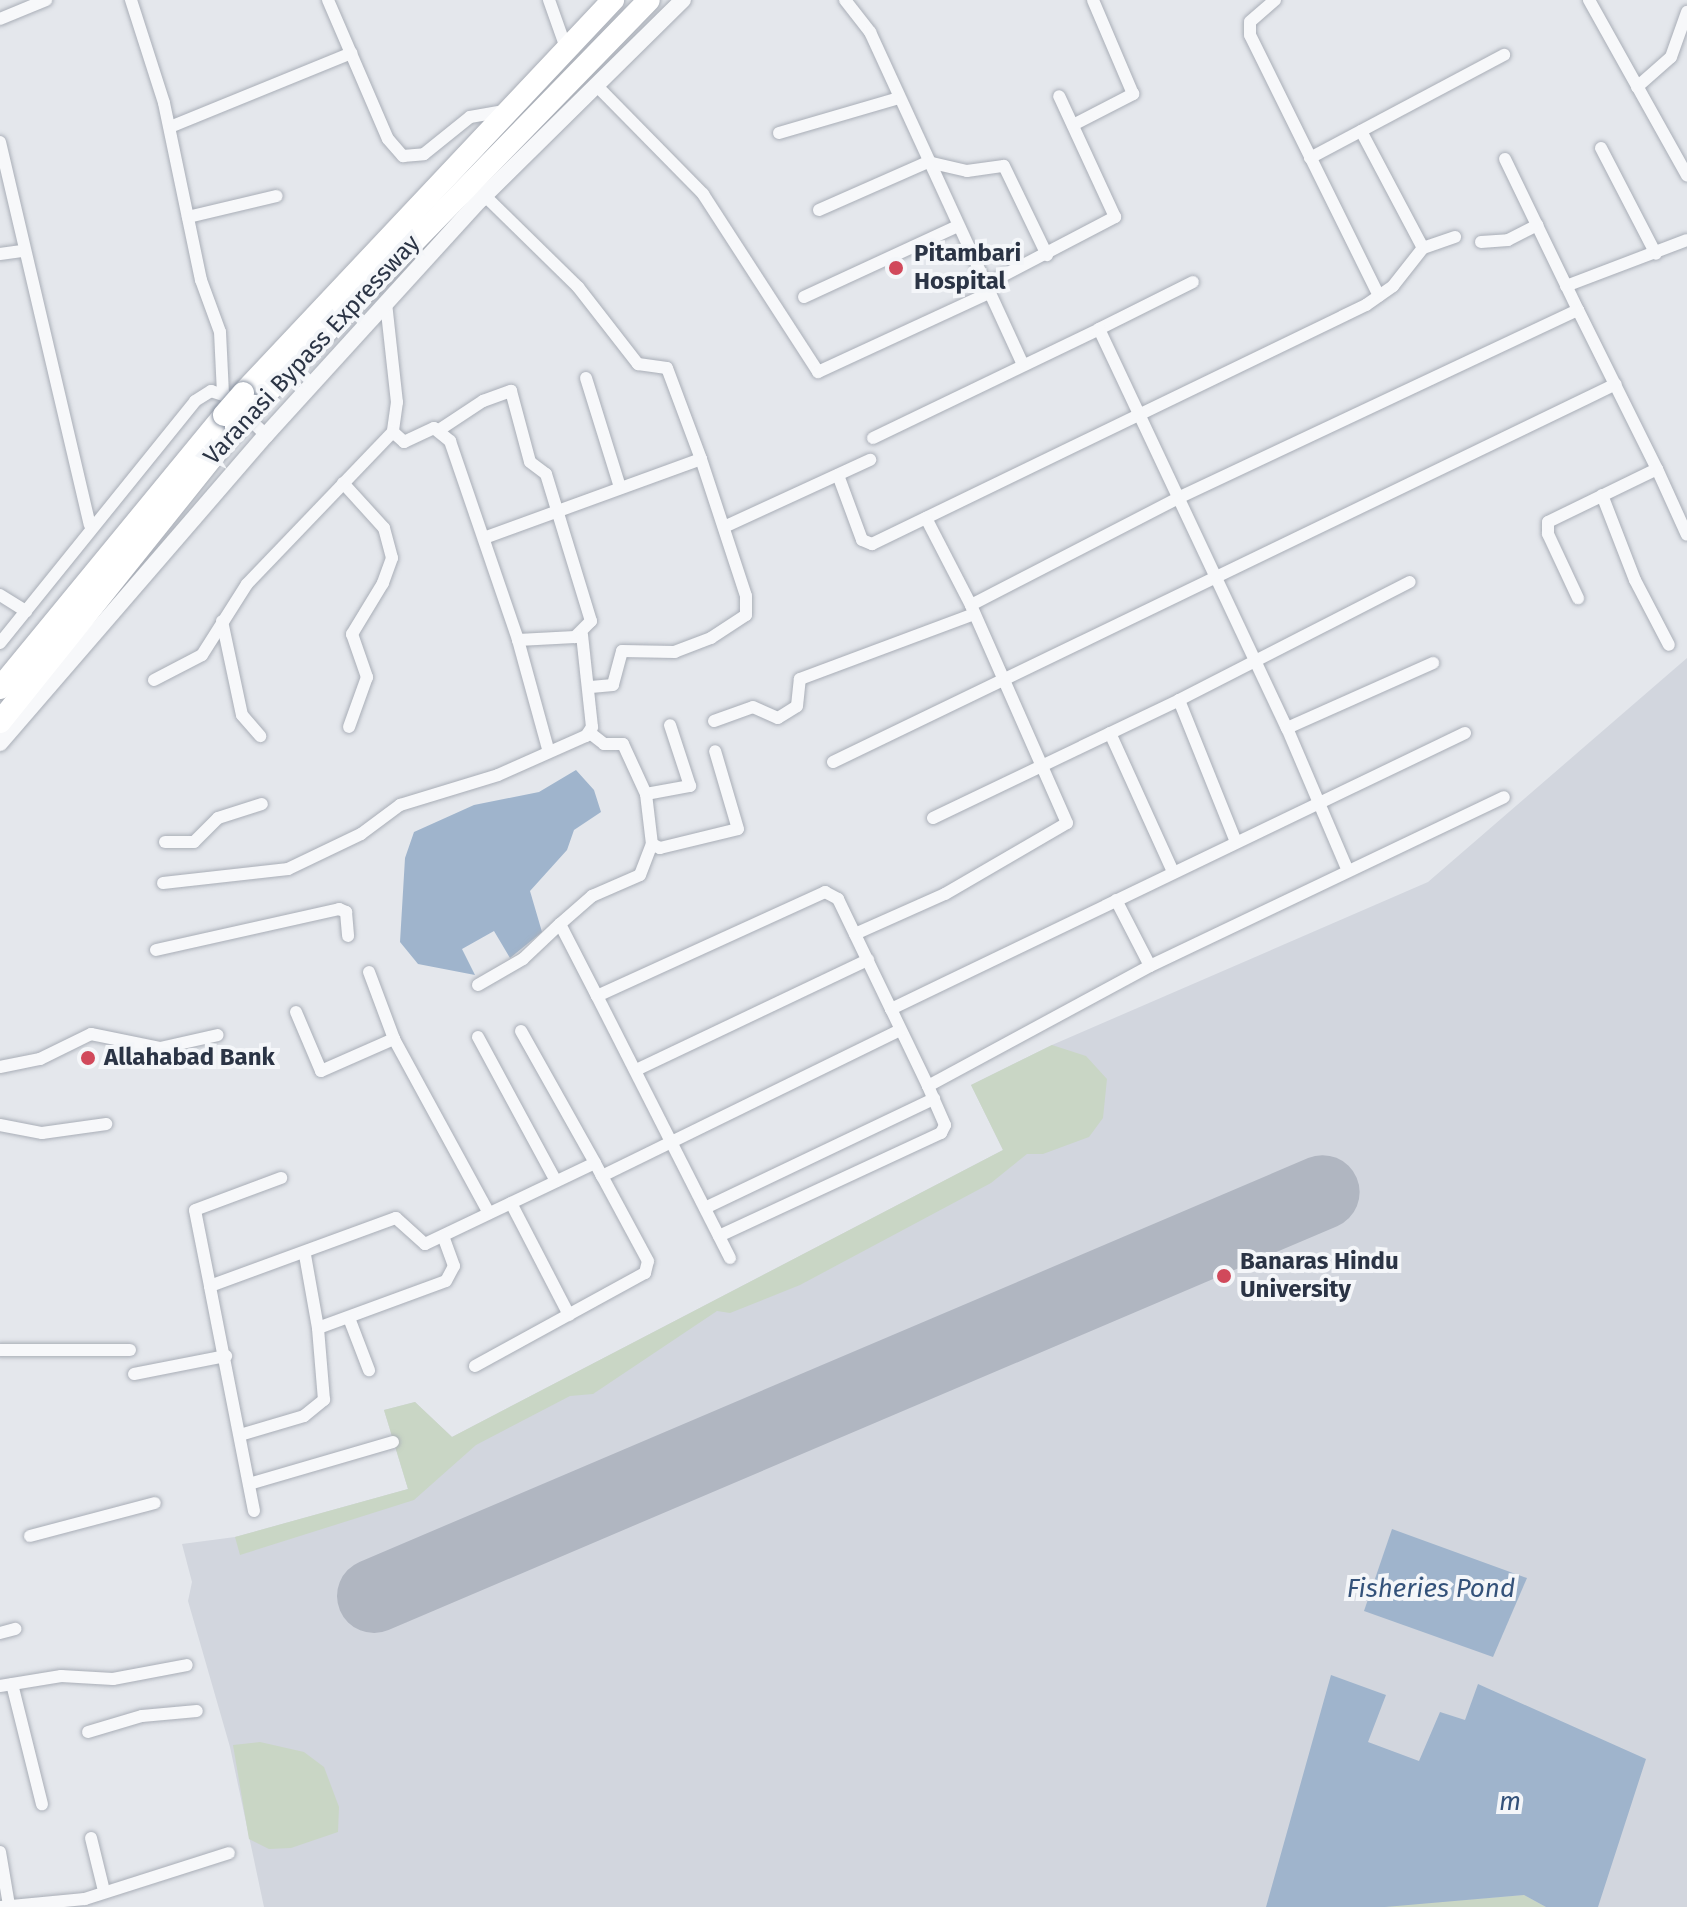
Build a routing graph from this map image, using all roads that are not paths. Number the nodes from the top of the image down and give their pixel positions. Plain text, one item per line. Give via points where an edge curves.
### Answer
1 (46, 0) edge
2 (131, 0) edge
3 (328, 0) edge
4 (549, 0) edge
5 (613, 0) edge
6 (649, 0) edge
7 (683, 0) edge
8 (845, 0) edge
9 (1093, 0) edge
10 (1275, 0) edge
11 (1286, 0) edge
12 (1589, 0) edge
13 (1687, 12) edge
14 (0, 19) edge
15 (566, 48) junction
16 (351, 53) junction
17 (1504, 55) dead end
18 (596, 85) junction
19 (1637, 87) junction
20 (1059, 96) dead end
21 (899, 98) junction
22 (508, 111) junction
23 (1073, 125) junction
24 (170, 127) junction
25 (1361, 131) junction
26 (779, 133) dead end
27 (0, 142) edge
28 (1601, 148) dead end
29 (1310, 158) junction
30 (1505, 159) dead end
31 (928, 162) junction
32 (1687, 175) edge
33 (484, 195) junction
34 (277, 196) dead end
35 (819, 210) dead end
36 (188, 217) junction
37 (1537, 225) junction
38 (958, 226) junction
39 (1455, 237) dead end
40 (1687, 240) edge
41 (1481, 242) dead end
42 (1423, 248) junction
43 (22, 251) junction
44 (0, 254) edge
45 (1656, 254) junction
46 (1047, 255) junction
47 (1193, 282) dead end
48 (1566, 286) junction
49 (987, 289) junction
50 (1379, 296) junction
51 (804, 297) dead end
52 (386, 303) junction
53 (1578, 310) junction
54 (1099, 329) junction
55 (1022, 363) junction
56 (586, 378) dead end
57 (1616, 384) junction
58 (236, 407) junction
59 (1141, 414) junction
60 (439, 430) junction
61 (393, 432) junction
62 (266, 435) junction
63 (873, 438) dead end
64 (701, 459) junction
65 (870, 460) dead end
66 (1657, 469) junction
67 (838, 475) junction
68 (343, 483) junction
69 (620, 487) junction
70 (1602, 495) junction
71 (1178, 498) junction
72 (556, 511) junction
73 (926, 518) junction
74 (90, 525) junction
75 (724, 527) junction
76 (1687, 535) edge
77 (484, 538) junction
78 (1215, 574) junction
79 (1410, 582) dead end
80 (0, 595) edge
81 (1578, 598) dead end
82 (973, 610) junction
83 (26, 611) junction
84 (222, 621) junction
85 (582, 635) junction
86 (518, 640) junction
87 (0, 643) edge
88 (1669, 645) dead end
89 (1255, 659) junction
90 (1433, 663) dead end
91 (154, 680) dead end
92 (1002, 684) junction
93 (588, 687) junction
94 (0, 688) edge
95 (1179, 700) junction
96 (714, 721) dead end
97 (0, 722) edge
98 (670, 725) dead end
99 (349, 727) dead end
100 (1287, 728) junction
101 (590, 733) junction
102 (1110, 733) junction
103 (1465, 733) dead end
104 (260, 736) dead end
105 (0, 743) edge
106 (548, 749) junction
107 (715, 751) dead end
108 (833, 762) dead end
109 (1042, 766) junction
110 (646, 794) junction
111 (1504, 797) dead end
112 (262, 804) dead end
113 (1319, 804) junction
114 (933, 818) dead end
115 (165, 842) dead end
116 (1236, 842) junction
117 (652, 844) junction
118 (1348, 871) junction
119 (1173, 872) junction
120 (163, 883) dead end
121 (1116, 900) junction
122 (560, 924) junction
123 (855, 934) junction
124 (348, 936) dead end
125 (156, 950) dead end
126 (868, 960) junction
127 (1150, 966) junction
128 (369, 972) dead end
129 (478, 985) dead end
130 (597, 996) junction
131 (891, 1009) junction
132 (296, 1012) dead end
133 (900, 1030) junction
134 (521, 1031) dead end
135 (218, 1035) dead end
136 (478, 1037) dead end
137 (394, 1039) junction
138 (0, 1067) edge
139 (636, 1070) junction
140 (928, 1086) junction
141 (934, 1099) junction
142 (106, 1124) dead end
143 (0, 1125) edge
144 (673, 1142) junction
145 (595, 1163) junction
146 (602, 1176) junction
147 (281, 1178) dead end
148 (556, 1181) junction
149 (511, 1203) junction
150 (705, 1208) junction
151 (489, 1213) junction
152 (443, 1236) junction
153 (719, 1236) junction
154 (305, 1255) junction
155 (730, 1258) dead end
156 (210, 1286) junction
157 (569, 1315) junction
158 (349, 1318) junction
159 (318, 1328) junction
160 (0, 1350) edge
161 (130, 1350) dead end
162 (226, 1356) junction
163 (475, 1366) dead end
164 (369, 1370) dead end
165 (134, 1374) dead end
166 (240, 1435) junction
167 (393, 1442) dead end
168 (249, 1484) junction
169 (155, 1503) dead end
170 (254, 1511) dead end
171 (30, 1536) dead end
172 (15, 1629) dead end
173 (0, 1633) edge
174 (187, 1665) dead end
175 (6, 1685) edge
176 (197, 1711) dead end
177 (88, 1732) dead end
178 (42, 1804) dead end
179 (91, 1838) dead end
180 (0, 1852) edge
181 (229, 1853) dead end
182 (104, 1891) junction
183 (5, 1906) edge
184 (46, 1906) edge

1 - 14 street
2 - 24 street
3 - 16 street
4 - 15 street
5 - 15 highway, Varanasi Bypass Expressway
6 - 58 highway, Varanasi Bypass Expressway
7 - 18 street
8 - 21 street via 870,32
9 - 23 street via 1133,94
10 - 11 street
10 - 29 street via 1248,28
12 - 19 street
13 - 19 street via 1671,57
15 - 22 highway, Varanasi Bypass Expressway
16 - 22 street via 388,139 403,156 424,154 470,117
16 - 24 street
17 - 25 street
18 - 33 street
18 - 49 street via 703,194 818,372
19 - 32 street
20 - 23 street
21 - 26 street
21 - 31 street
22 - 58 highway, Varanasi Bypass Expressway
23 - 46 street via 1115,217
24 - 36 street
25 - 29 street
25 - 42 street
27 - 43 street
28 - 45 street
29 - 50 street
30 - 37 street
31 - 35 street
31 - 38 street
31 - 46 street via 967,171 1009,169
33 - 52 street
33 - 64 street via 578,287 638,364 667,368
34 - 36 street
36 - 58 street
37 - 41 street via 1508,240
37 - 48 street
38 - 49 street
38 - 51 street
39 - 42 street
40 - 45 street
42 - 50 street via 1407,272
43 - 44 street
43 - 74 street
45 - 48 street
46 - 49 street
47 - 54 street
48 - 53 street
49 - 55 street
50 - 59 street
52 - 61 street via 397,402
52 - 62 street
53 - 57 street
53 - 71 street
54 - 55 street
54 - 59 street
55 - 63 street
56 - 69 street
57 - 66 street
57 - 78 street
58 - 62 street
58 - 74 street via 205,393 195,401
58 - 94 highway, Varanasi Bypass Expressway
58 - 97 highway, Varanasi Bypass Expressway
59 - 71 street
59 - 73 street
60 - 61 street via 404,442
60 - 72 street via 483,401 511,391 530,462 546,474
60 - 77 street via 450,441
61 - 68 street
62 - 105 street
64 - 69 street
64 - 75 street
65 - 67 street
66 - 70 street
66 - 76 street
67 - 73 street via 867,544
67 - 75 street
68 - 84 street via 253,578
68 - 99 street via 384,528 392,558 352,634 367,677
69 - 72 street
70 - 81 street via 1554,518 1546,528
70 - 88 street via 1635,580
71 - 78 street
71 - 82 street
72 - 77 street
72 - 85 street via 592,613
73 - 82 street
74 - 83 street
75 - 93 street via 746,615 711,638 675,652 622,651 613,685
77 - 86 street
78 - 89 street
78 - 92 street
79 - 89 street
80 - 83 street
82 - 92 street
82 - 96 street via 800,679 797,706 778,718 753,707
83 - 87 street
84 - 91 street via 202,655
84 - 104 street via 242,715
85 - 86 street
85 - 93 street
86 - 106 street
89 - 95 street
89 - 100 street
90 - 100 street
92 - 108 street
92 - 109 street
93 - 101 street
95 - 102 street
95 - 116 street
98 - 110 street via 690,786
100 - 113 street
101 - 106 street
101 - 110 street via 604,744 623,744
102 - 109 street
102 - 119 street
103 - 113 street
106 - 120 street via 498,775 400,805 361,834 288,869
107 - 117 street via 738,829 660,848
109 - 114 street
109 - 123 street via 1065,815 1064,828 945,894
110 - 117 street
111 - 118 street
112 - 115 street via 218,818 194,842
113 - 116 street
113 - 118 street
116 - 119 street
117 - 122 street via 640,875 592,896
118 - 127 street
119 - 121 street
121 - 127 street
121 - 131 street
122 - 129 street via 538,948
122 - 130 street
123 - 126 street
123 - 130 street via 838,899 825,892
124 - 125 street via 346,912 339,909
126 - 131 street
126 - 139 street
127 - 140 street
128 - 137 street
130 - 139 street
131 - 133 street
132 - 137 street via 321,1071
133 - 140 street
133 - 144 street
134 - 145 street
135 - 138 street via 160,1048 91,1034 40,1059
136 - 148 street
137 - 151 street
139 - 144 street
140 - 141 street
141 - 150 street
141 - 153 street via 945,1125 941,1133
142 - 143 street via 42,1133
144 - 146 street
144 - 150 street
145 - 146 street
145 - 148 street
146 - 157 street via 649,1267
147 - 156 street via 195,1210
148 - 149 street
149 - 151 street
149 - 157 street
150 - 153 street
151 - 152 street
152 - 154 street via 418,1243 396,1218
152 - 158 street via 454,1266 446,1281
153 - 155 street
154 - 156 street
154 - 159 street
156 - 162 street
157 - 163 street
158 - 159 street
158 - 164 street
159 - 166 street via 324,1400 304,1416
160 - 161 street
162 - 165 street
162 - 166 street
166 - 168 street
167 - 168 street
168 - 170 street
169 - 171 street
172 - 173 street
174 - 175 street via 113,1679 61,1676
175 - 178 street
176 - 177 street via 142,1716
179 - 182 street
180 - 183 street
181 - 182 street
182 - 184 street
183 - 184 street

